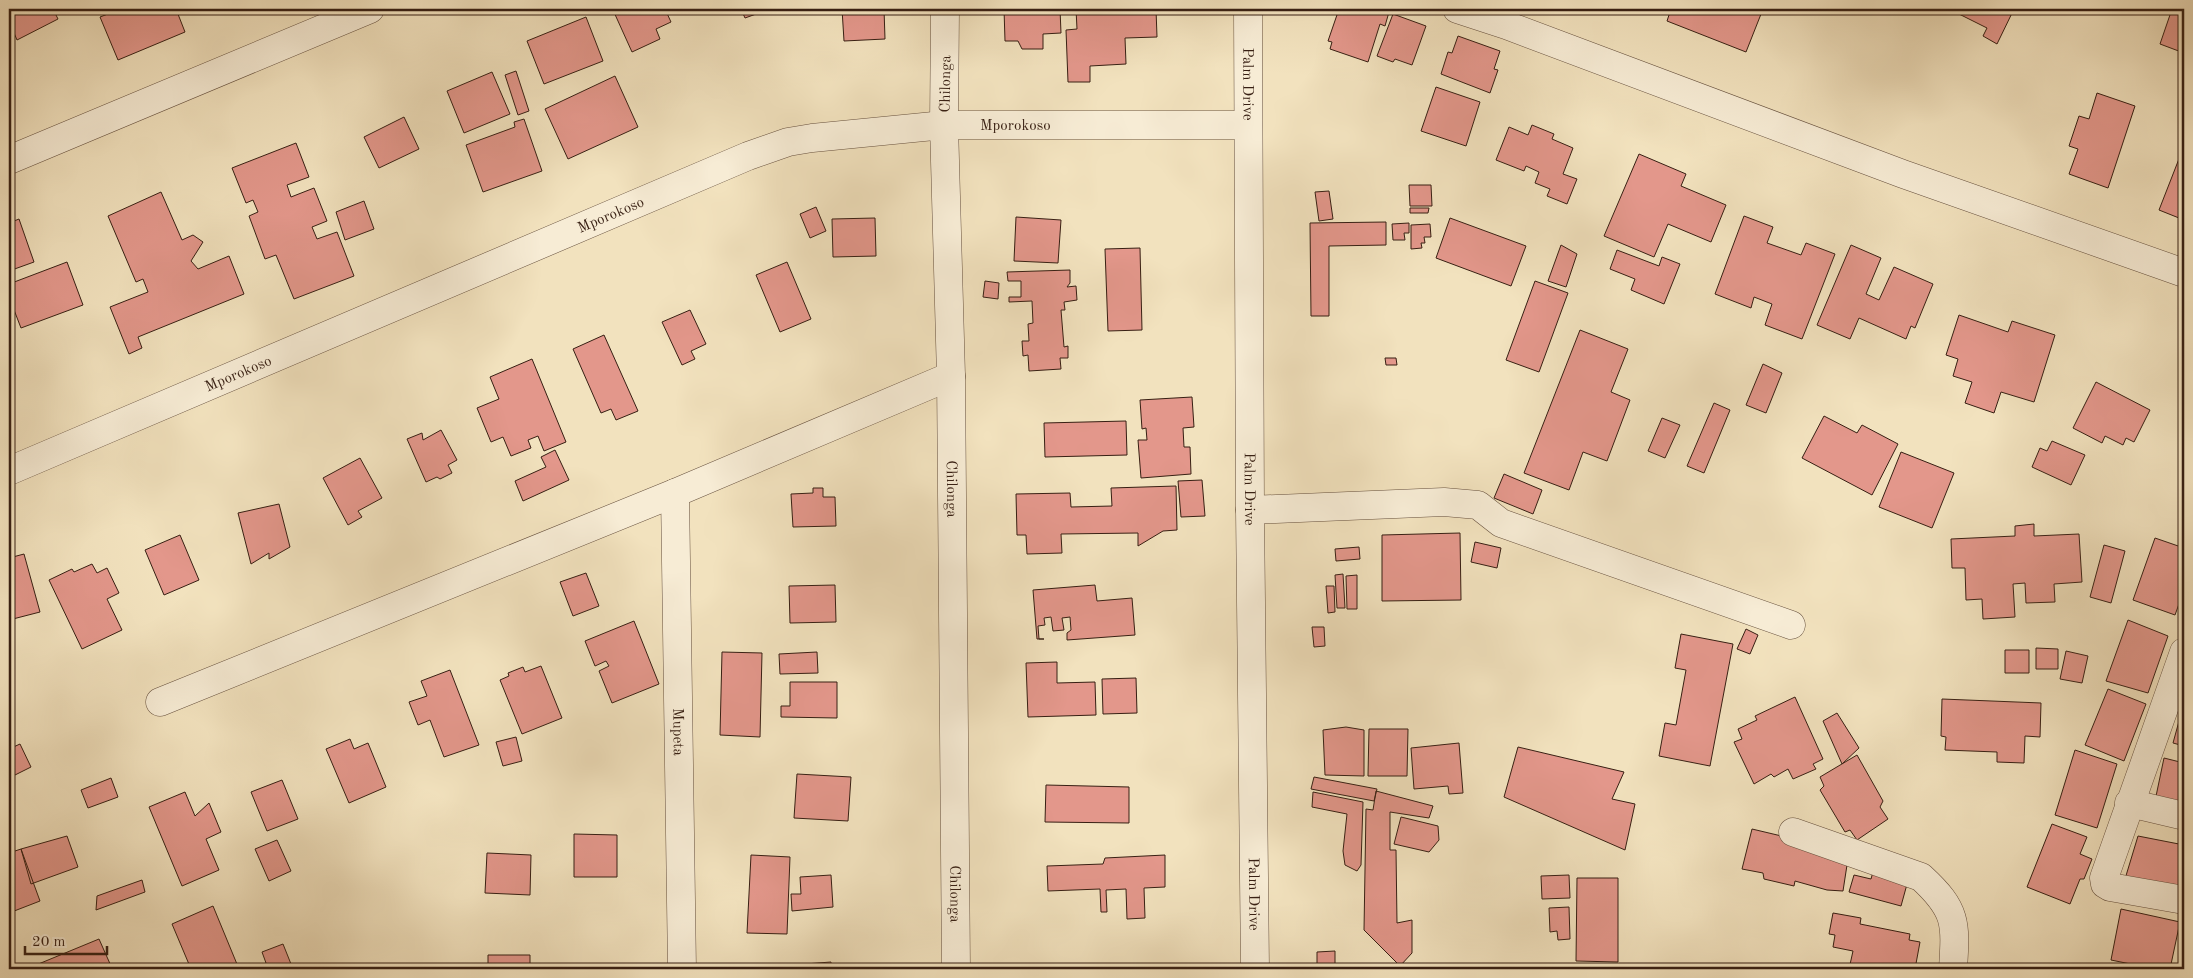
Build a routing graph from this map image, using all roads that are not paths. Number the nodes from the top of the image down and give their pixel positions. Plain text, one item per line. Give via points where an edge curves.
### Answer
1 (370, 9) edge
2 (946, 9) edge
3 (1248, 9) edge
4 (1457, 9) edge
5 (944, 125) junction
6 (1248, 126) junction
7 (9, 160) edge
8 (2184, 273) edge
9 (951, 376) junction
10 (9, 471) edge
11 (675, 493) junction
12 (1250, 510) junction
13 (1791, 625) dead end
14 (2184, 652) edge
15 (160, 702) dead end
16 (2129, 803) junction
17 (2184, 816) edge
18 (1792, 832) dead end
19 (2184, 900) edge
20 (682, 969) edge
21 (956, 969) edge
22 (1255, 969) edge
23 (1953, 969) edge

1 - 7 street
2 - 5 street, Chilonga
3 - 6 street, Palm Drive
4 - 8 street via 1903,174
5 - 6 street, Mporokoso
5 - 9 street, Chilonga
5 - 10 street, Mporokoso via 812,138 766,149
6 - 12 street, Palm Drive
9 - 11 street
9 - 21 street, Chilonga
11 - 15 street
11 - 20 street, Mupeta
12 - 13 street via 1444,502 1478,505 1501,523
12 - 22 street, Palm Drive
14 - 16 street
16 - 17 street
16 - 19 street via 2104,878 2105,884
18 - 23 street via 1921,877 1938,892 1956,927

